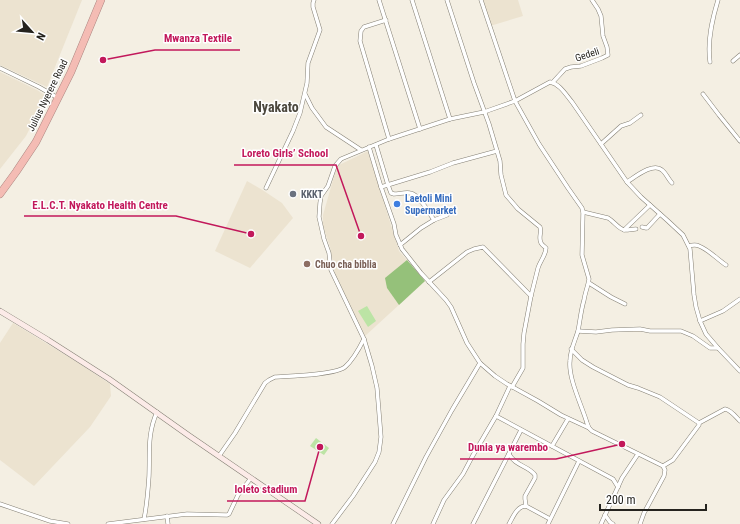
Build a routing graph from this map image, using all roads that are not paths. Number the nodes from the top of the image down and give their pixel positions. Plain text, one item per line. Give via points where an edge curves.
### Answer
1 (101, 0) edge
2 (314, 0) edge
3 (379, 0) edge
4 (412, 0) edge
5 (447, 0) edge
6 (481, 0) edge
7 (592, 0) edge
8 (718, 0) edge
9 (386, 20) junction
10 (740, 55) edge
11 (733, 61) dead end
12 (710, 62) dead end
13 (0, 68) edge
14 (553, 82) junction
15 (305, 94) junction
16 (703, 94) dead end
17 (58, 98) junction
18 (515, 101) junction
19 (484, 112) junction
20 (642, 116) dead end
21 (450, 119) junction
22 (420, 129) junction
23 (389, 139) junction
24 (740, 141) edge
25 (601, 144) junction
26 (376, 145) junction
27 (369, 147) junction
28 (361, 150) junction
29 (497, 151) junction
30 (627, 182) junction
31 (672, 183) dead end
32 (388, 185) junction
33 (381, 187) junction
34 (266, 188) dead end
35 (0, 194) edge
36 (650, 205) junction
37 (583, 212) junction
38 (660, 214) junction
39 (447, 215) dead end
40 (434, 220) junction
41 (642, 227) dead end
42 (636, 229) dead end
43 (624, 230) junction
44 (400, 245) junction
45 (689, 246) junction
46 (726, 266) dead end
47 (429, 282) junction
48 (589, 282) junction
49 (531, 296) junction
50 (740, 299) edge
51 (624, 304) dead end
52 (0, 311) edge
53 (700, 321) junction
54 (578, 331) junction
55 (364, 340) junction
56 (718, 348) junction
57 (571, 349) junction
58 (480, 362) junction
59 (740, 371) edge
60 (511, 386) junction
61 (157, 412) junction
62 (496, 416) junction
63 (568, 419) junction
64 (740, 421) edge
65 (699, 423) junction
66 (589, 428) junction
67 (521, 430) junction
68 (552, 446) junction
69 (509, 454) junction
70 (638, 454) junction
71 (219, 456) junction
72 (579, 461) junction
73 (663, 466) junction
74 (251, 478) junction
75 (622, 478) junction
76 (613, 479) junction
77 (618, 487) junction
78 (0, 504) edge
79 (526, 506) junction
80 (167, 516) junction
81 (605, 516) junction
82 (144, 519) junction
83 (550, 519) junction
84 (68, 524) edge
85 (108, 524) edge
86 (168, 524) edge
87 (318, 524) edge
88 (332, 524) edge
89 (393, 524) edge
90 (433, 524) edge
91 (473, 524) edge
92 (509, 524) edge
93 (548, 524) edge
94 (601, 524) edge
95 (613, 524) edge
96 (640, 524) edge

1 - 17 highway, Julius Nyerere Road
2 - 15 street via 313,7 320,30 308,63
3 - 9 street
4 - 21 street
5 - 19 street
6 - 18 street
7 - 14 street, Gedeli via 601,16 608,54 581,66 565,69
8 - 12 street via 710,38
9 - 22 street
9 - 23 street via 364,27 360,41
10 - 11 street
13 - 17 street
14 - 18 street
14 - 25 street via 572,102
15 - 28 street via 326,128
15 - 34 street via 293,131
16 - 24 street
17 - 35 highway, Julius Nyerere Road via 36,142
18 - 19 street
18 - 37 street
19 - 21 street
19 - 29 street
20 - 25 street via 621,126
21 - 22 street
22 - 23 street
23 - 26 street
25 - 30 street
26 - 27 street
26 - 32 street
27 - 28 street
27 - 33 street
28 - 55 street via 342,159 335,166 320,200 319,217 331,270
29 - 32 street
29 - 49 street via 506,196 540,227 540,241 546,248
30 - 31 street via 645,170 659,168
30 - 36 street
32 - 33 street
32 - 40 street via 392,194 414,194
33 - 44 street
36 - 38 street
36 - 43 street
37 - 43 street via 602,216
37 - 48 street via 582,255
38 - 41 street via 648,228
38 - 45 street via 682,235
39 - 40 street
40 - 44 street
42 - 43 street
44 - 47 street via 406,256
45 - 46 street via 698,245
45 - 53 street
47 - 49 street via 467,252 483,246
47 - 58 street via 451,307 467,343
48 - 51 street
48 - 54 street
49 - 60 street via 524,333 523,368
50 - 53 street via 724,311
52 - 61 main road
53 - 56 street via 706,334
54 - 56 street via 681,331 710,348
54 - 57 street
55 - 71 street via 351,362 340,370 275,377 265,383
55 - 88 street via 377,388 381,437 379,452 369,472
56 - 59 street
57 - 65 street via 593,367 628,385 660,397
57 - 66 street via 570,371
58 - 60 street
58 - 89 street via 430,450
60 - 62 street
60 - 63 street
61 - 71 main road
61 - 82 street via 149,436 149,482
62 - 67 street
62 - 90 street via 463,474 444,500
63 - 66 street
63 - 68 street
64 - 65 street via 725,409
65 - 73 street via 673,460
66 - 70 street via 592,432
67 - 68 street
67 - 69 street
68 - 72 street
69 - 79 street via 515,462 535,474 524,499
69 - 91 street
70 - 73 street
70 - 75 street
71 - 74 main road
72 - 76 street
72 - 83 street
73 - 96 street via 664,476
74 - 80 street via 227,515 197,513
74 - 87 main road
75 - 76 street
75 - 77 street
76 - 77 street
77 - 81 street
78 - 84 street via 50,521
79 - 83 street
79 - 92 street via 519,508
80 - 82 street
80 - 86 street
81 - 94 street
81 - 95 street
82 - 85 street
83 - 93 street

